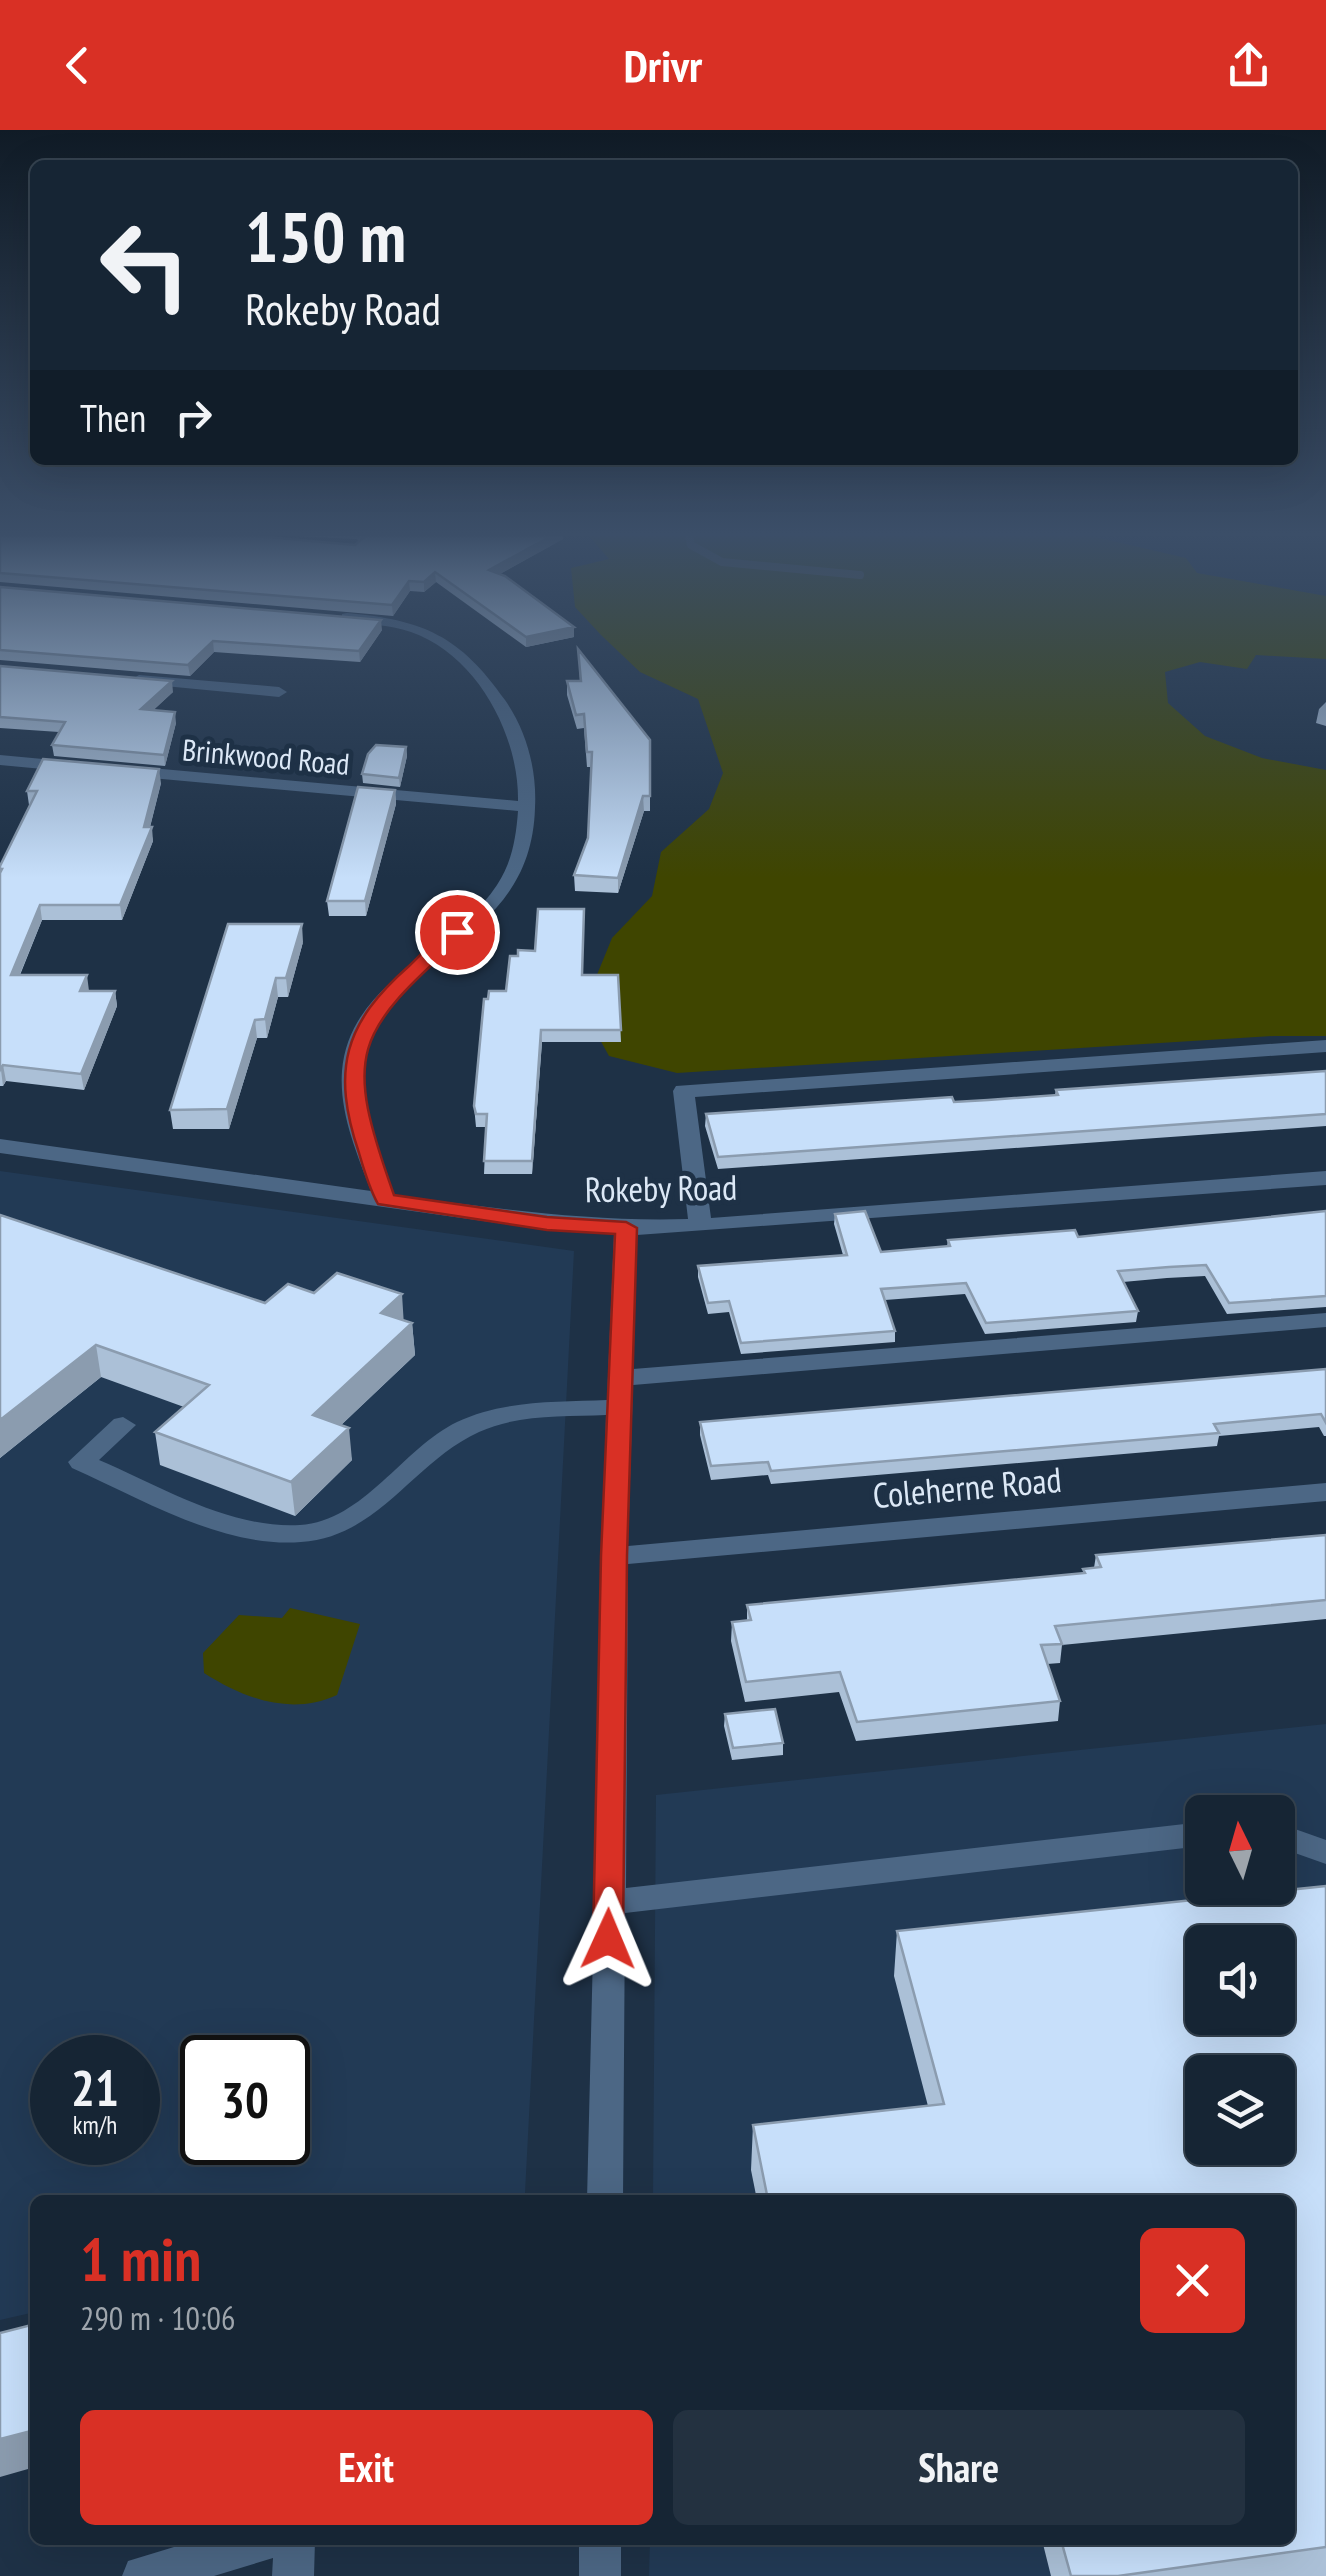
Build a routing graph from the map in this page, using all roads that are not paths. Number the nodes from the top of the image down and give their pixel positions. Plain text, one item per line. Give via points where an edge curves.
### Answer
1 (458, 650) edge
2 (114, 678) edge
3 (279, 692) dead end
4 (0, 760) edge
5 (98, 768) edge
6 (117, 770) edge
7 (526, 806) junction
8 (1326, 1046) edge
9 (0, 1146) edge
10 (1326, 1178) edge
11 (385, 1200) junction
12 (700, 1226) junction
13 (626, 1228) junction
14 (1326, 1320) edge
15 (620, 1378) junction
16 (619, 1407) junction
17 (123, 1425) dead end
18 (1326, 1492) edge
19 (614, 1556) junction
20 (1185, 1836) edge
21 (1295, 1841) edge
22 (1326, 1852) edge
23 (609, 1902) junction
24 (605, 2195) edge
25 (251, 2545) edge
26 (294, 2545) edge
27 (600, 2545) edge
28 (143, 2576) edge
29 (293, 2576) edge
30 (600, 2576) edge

1 - 7 street via 512,726 527,782
2 - 3 street
4 - 5 street
6 - 7 street, Brinkwood Road
7 - 11 street via 518,863 505,885 398,985 355,1052 361,1130
8 - 12 street via 684,1092
9 - 11 street, Rokeby Road
10 - 12 street, Rokeby Road
11 - 13 street, Rokeby Road
12 - 13 street, Rokeby Road
13 - 15 street
14 - 15 street
15 - 16 street
16 - 17 street via 506,1415 469,1426 441,1442 362,1514 294,1532 219,1520 80,1462
16 - 19 street
18 - 19 street, Coleherne Road
19 - 23 street
20 - 23 street
21 - 22 street
23 - 24 street
25 - 28 street
26 - 29 street
27 - 30 street

